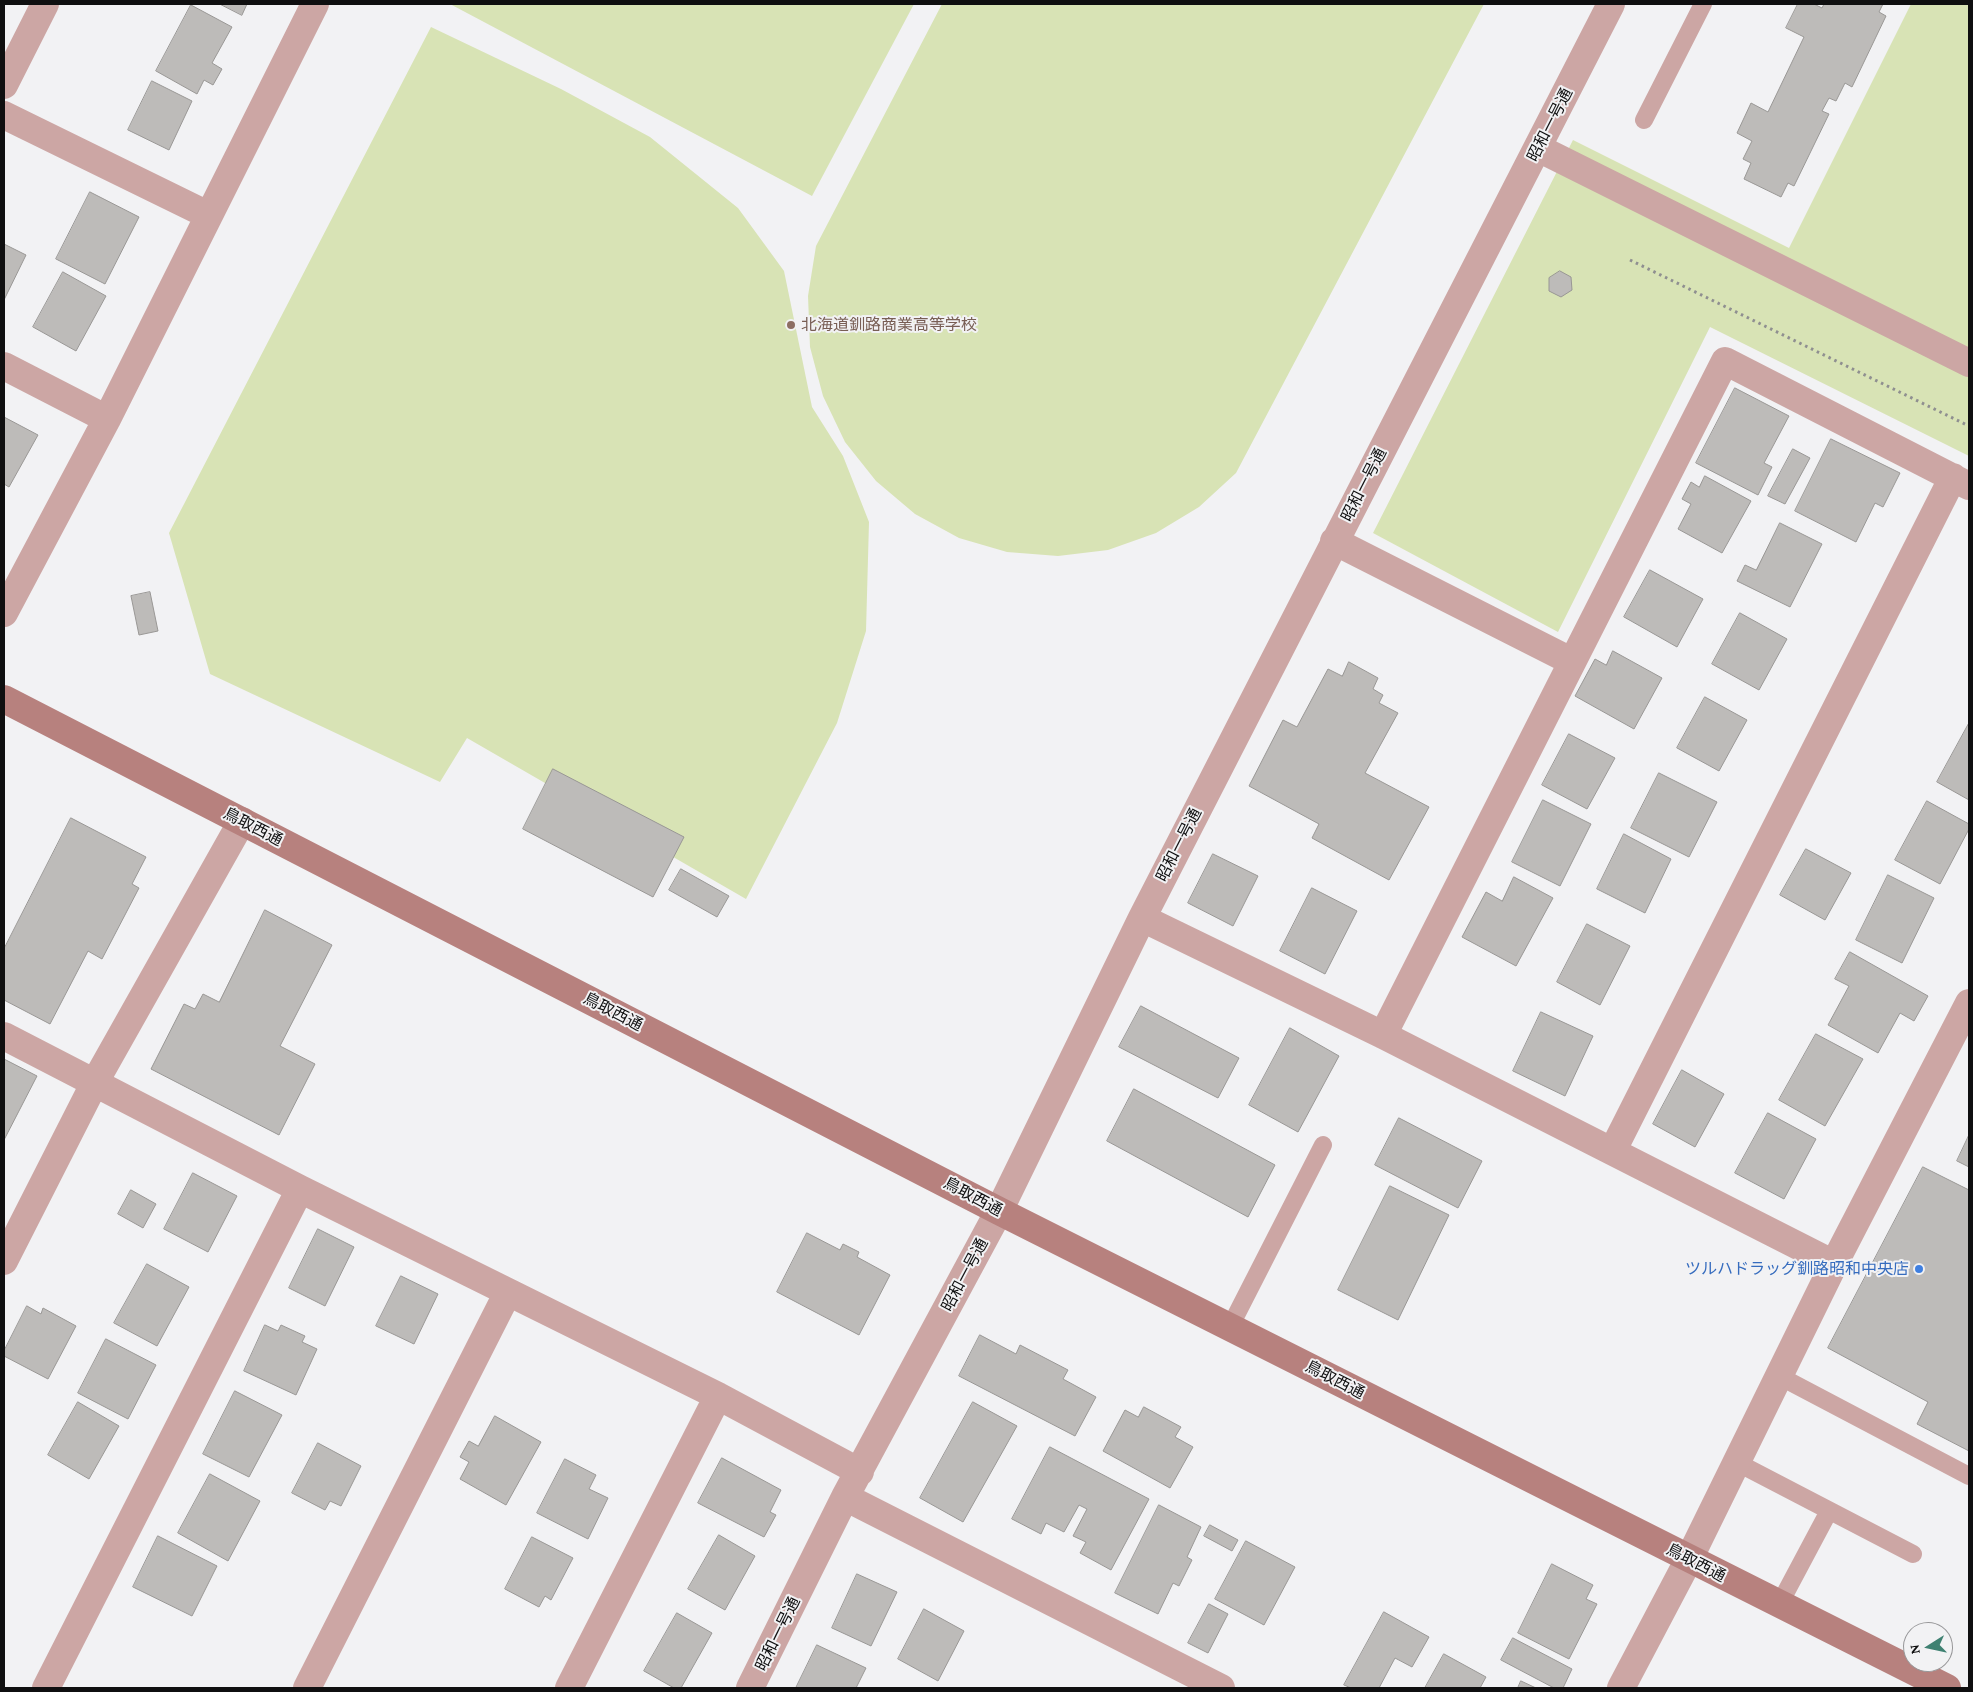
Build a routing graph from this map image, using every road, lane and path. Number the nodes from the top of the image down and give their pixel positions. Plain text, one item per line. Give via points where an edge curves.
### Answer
1 (45, 4) edge
2 (315, 4) edge
3 (1611, 4) edge
4 (1703, 4) edge
5 (4, 85) edge
6 (4, 115) edge
7 (1644, 120) dead end
8 (1538, 148) junction
9 (208, 215) junction
10 (1630, 260) dead end
11 (1969, 363) edge
12 (4, 366) edge
13 (107, 419) junction
14 (1969, 426) edge
15 (1961, 481) edge
16 (1334, 540) junction
17 (4, 614) edge
18 (1571, 661) junction
19 (4, 699) edge
20 (242, 821) junction
21 (1142, 918) junction
22 (1969, 1003) edge
23 (1383, 1035) junction
24 (4, 1036) edge
25 (95, 1082) junction
26 (1324, 1145) dead end
27 (1613, 1150) junction
28 (300, 1189) junction
29 (999, 1211) junction
30 (4, 1261) edge
31 (1834, 1264) junction
32 (508, 1292) junction
33 (1230, 1327) junction
34 (1779, 1376) junction
35 (718, 1396) junction
36 (1736, 1462) junction
37 (860, 1472) junction
38 (1969, 1476) edge
39 (846, 1496) junction
40 (1829, 1511) junction
41 (1914, 1554) dead end
42 (1689, 1559) junction
43 (1779, 1605) junction
44 (46, 1688) edge
45 (307, 1688) edge
46 (569, 1688) edge
47 (750, 1688) edge
48 (1220, 1688) edge
49 (1621, 1688) edge
50 (1947, 1688) edge

1 - 5 street
2 - 9 street
3 - 8 street, 昭和一号通
4 - 7 lane
6 - 9 street
8 - 11 street
8 - 16 street, 昭和一号通
9 - 13 street
10 - 14 path
12 - 13 street
13 - 17 street
15 - 18 street via 1725,361
15 - 27 street
16 - 18 street
16 - 21 street, 昭和一号通
18 - 23 street
19 - 20 street, 鳥取西通
20 - 25 street
20 - 29 street, 鳥取西通
21 - 23 street
21 - 29 street, 昭和一号通
22 - 31 street
23 - 27 street
24 - 25 street
25 - 28 street
25 - 30 street
26 - 33 lane
27 - 31 street
28 - 32 street
28 - 44 street
29 - 33 street, 鳥取西通
29 - 37 street, 昭和一号通
31 - 34 street
32 - 35 street
32 - 45 street
33 - 42 street, 鳥取西通
34 - 36 street
34 - 38 lane
35 - 37 street
35 - 46 street
36 - 40 lane
36 - 42 street
37 - 39 street, 昭和一号通
39 - 47 street, 昭和一号通
39 - 48 street
40 - 41 lane
40 - 43 lane
42 - 43 street, 鳥取西通
42 - 49 street
43 - 50 street, 鳥取西通

